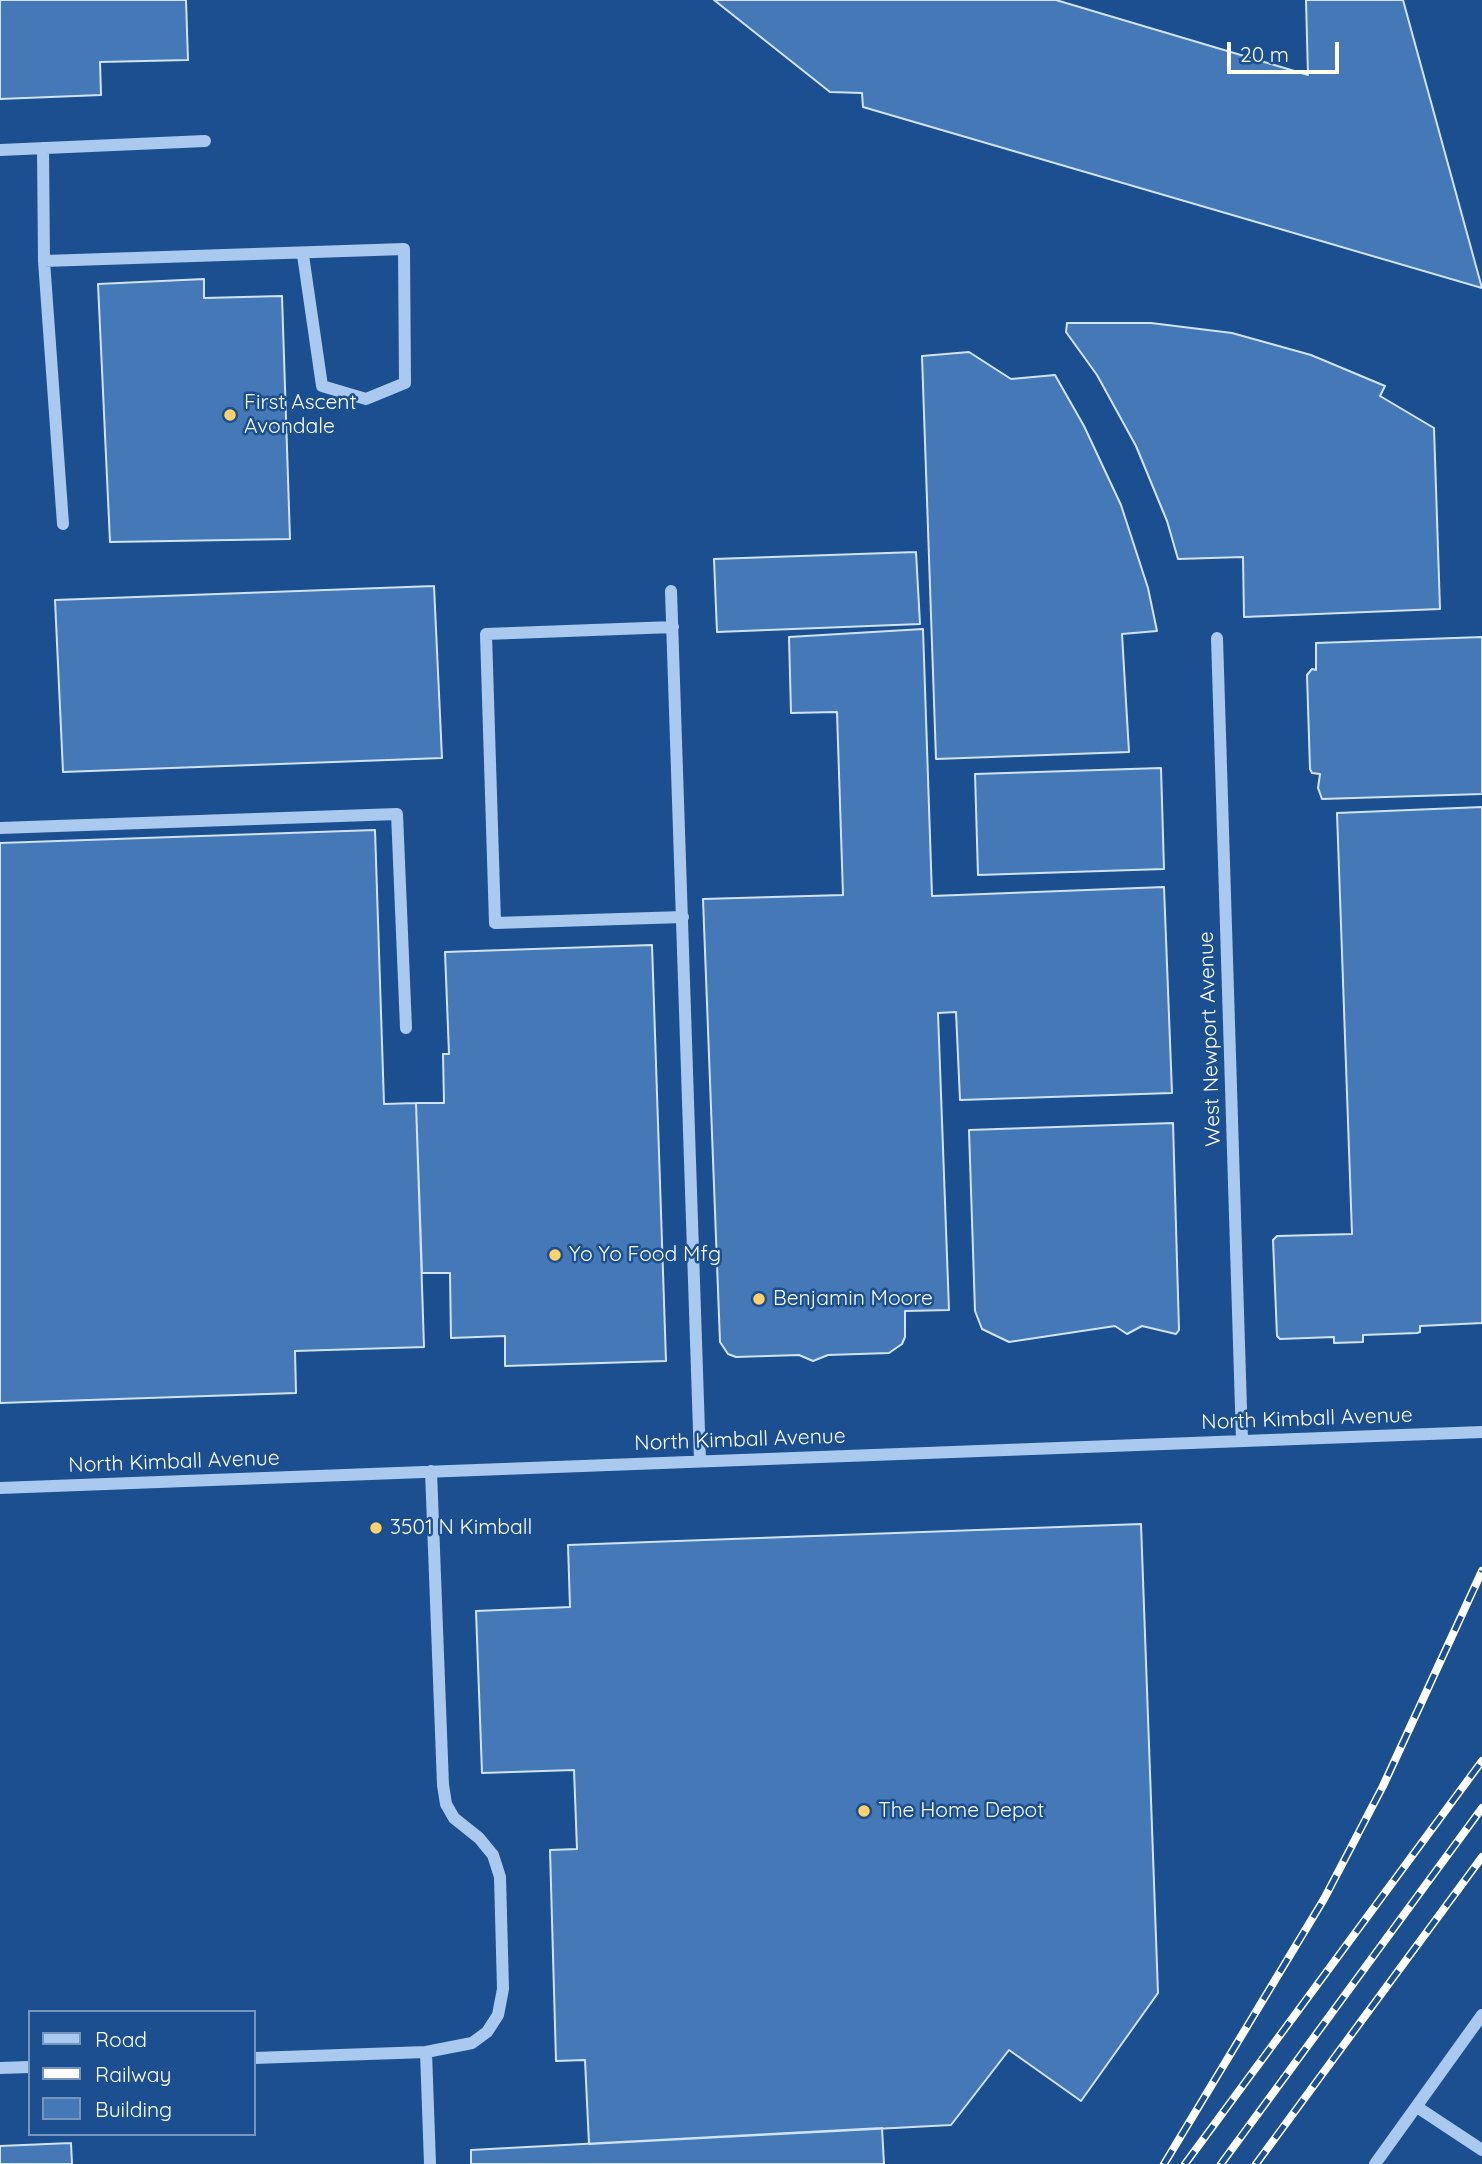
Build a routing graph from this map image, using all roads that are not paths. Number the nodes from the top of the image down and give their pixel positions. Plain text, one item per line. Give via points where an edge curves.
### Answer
1 (205, 141) dead end
2 (43, 148) junction
3 (0, 150) edge
4 (303, 255) junction
5 (44, 261) junction
6 (63, 524) dead end
7 (671, 591) dead end
8 (673, 627) junction
9 (1217, 638) dead end
10 (0, 828) edge
11 (683, 917) junction
12 (406, 1028) dead end
13 (1482, 1432) edge
14 (1242, 1440) junction
15 (700, 1461) junction
16 (431, 1471) junction
17 (0, 1488) edge
18 (1482, 2015) edge
19 (426, 2052) junction
20 (256, 2059) edge
21 (28, 2067) edge
22 (0, 2068) edge
23 (1417, 2107) junction
24 (1482, 2150) edge
25 (430, 2164) edge
26 (1375, 2164) edge

1 - 2 street
2 - 3 street
2 - 5 street
4 - 4 street via 404,249 405,383 366,399 322,386
4 - 5 street
5 - 6 street
7 - 8 street
8 - 11 street
8 - 11 street via 486,634 495,923
9 - 14 street, West Newport Avenue
10 - 12 street via 397,814
11 - 15 street
13 - 14 street, North Kimball Avenue
14 - 15 street, North Kimball Avenue
15 - 16 street, North Kimball Avenue
16 - 17 street, North Kimball Avenue
16 - 19 street via 443,1785 454,1818 494,1854 500,1877 503,1989 498,2015 486,2032 472,2043
18 - 23 street
19 - 20 street
19 - 25 street
21 - 22 street
23 - 24 street
23 - 26 street

